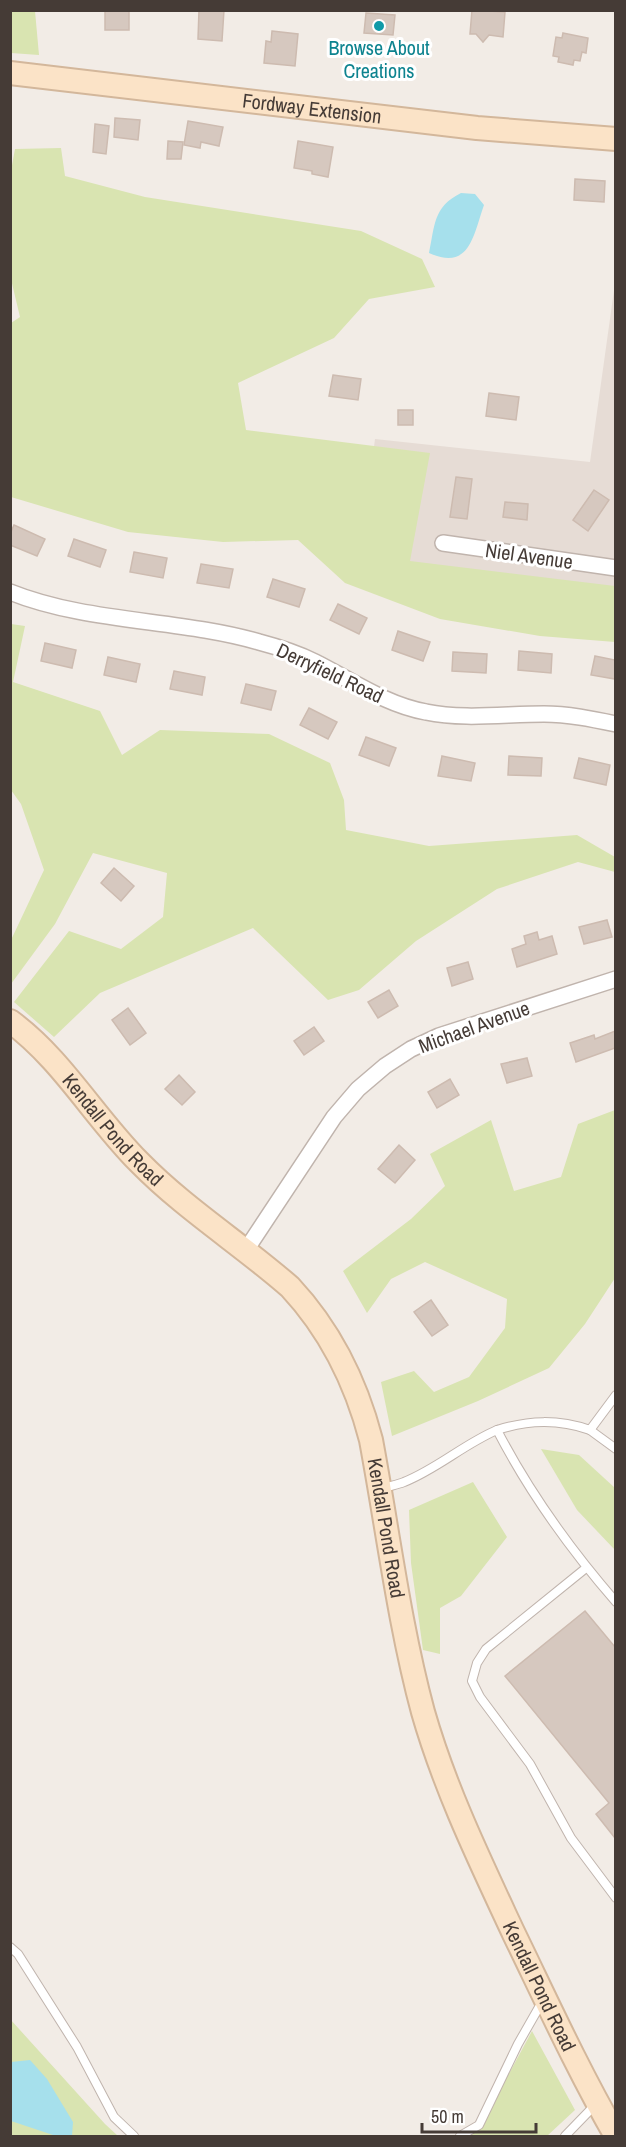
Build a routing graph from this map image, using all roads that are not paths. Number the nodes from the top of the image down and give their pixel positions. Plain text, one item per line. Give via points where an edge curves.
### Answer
1 (10, 73) edge
2 (615, 139) edge
3 (443, 543) dead end
4 (615, 568) edge
5 (10, 592) edge
6 (615, 724) edge
7 (615, 979) edge
8 (10, 1021) edge
9 (246, 1250) junction
10 (615, 1395) edge
11 (497, 1430) junction
12 (590, 1430) junction
13 (615, 1449) edge
14 (380, 1489) junction
15 (586, 1568) junction
16 (615, 1602) edge
17 (615, 1898) edge
18 (10, 1947) edge
19 (545, 1997) junction
20 (597, 2103) junction
21 (134, 2136) edge
22 (460, 2136) edge
23 (565, 2136) edge
24 (615, 2136) edge

1 - 2 street, Fordway Extension via 477,128
3 - 4 street, Niel Avenue
5 - 6 street, Derryfield Road via 64,608 257,641 314,661 375,694 424,712 466,716 546,714
7 - 9 street, Michael Avenue via 439,1036 385,1066 334,1117
8 - 9 street, Kendall Pond Road via 56,1063 136,1160
9 - 14 street, Kendall Pond Road via 303,1300 340,1356 363,1410
10 - 12 lane
11 - 12 lane via 538,1421
11 - 14 lane via 418,1475
11 - 15 lane via 522,1477
12 - 13 lane
14 - 19 street, Kendall Pond Road via 411,1660 430,1733 459,1814
15 - 16 lane
15 - 17 lane via 486,1648 472,1681 530,1764 571,1838
18 - 21 lane via 76,2047 114,2117
19 - 20 street, Kendall Pond Road
19 - 22 lane via 479,2125
20 - 23 lane
20 - 24 street, Kendall Pond Road

